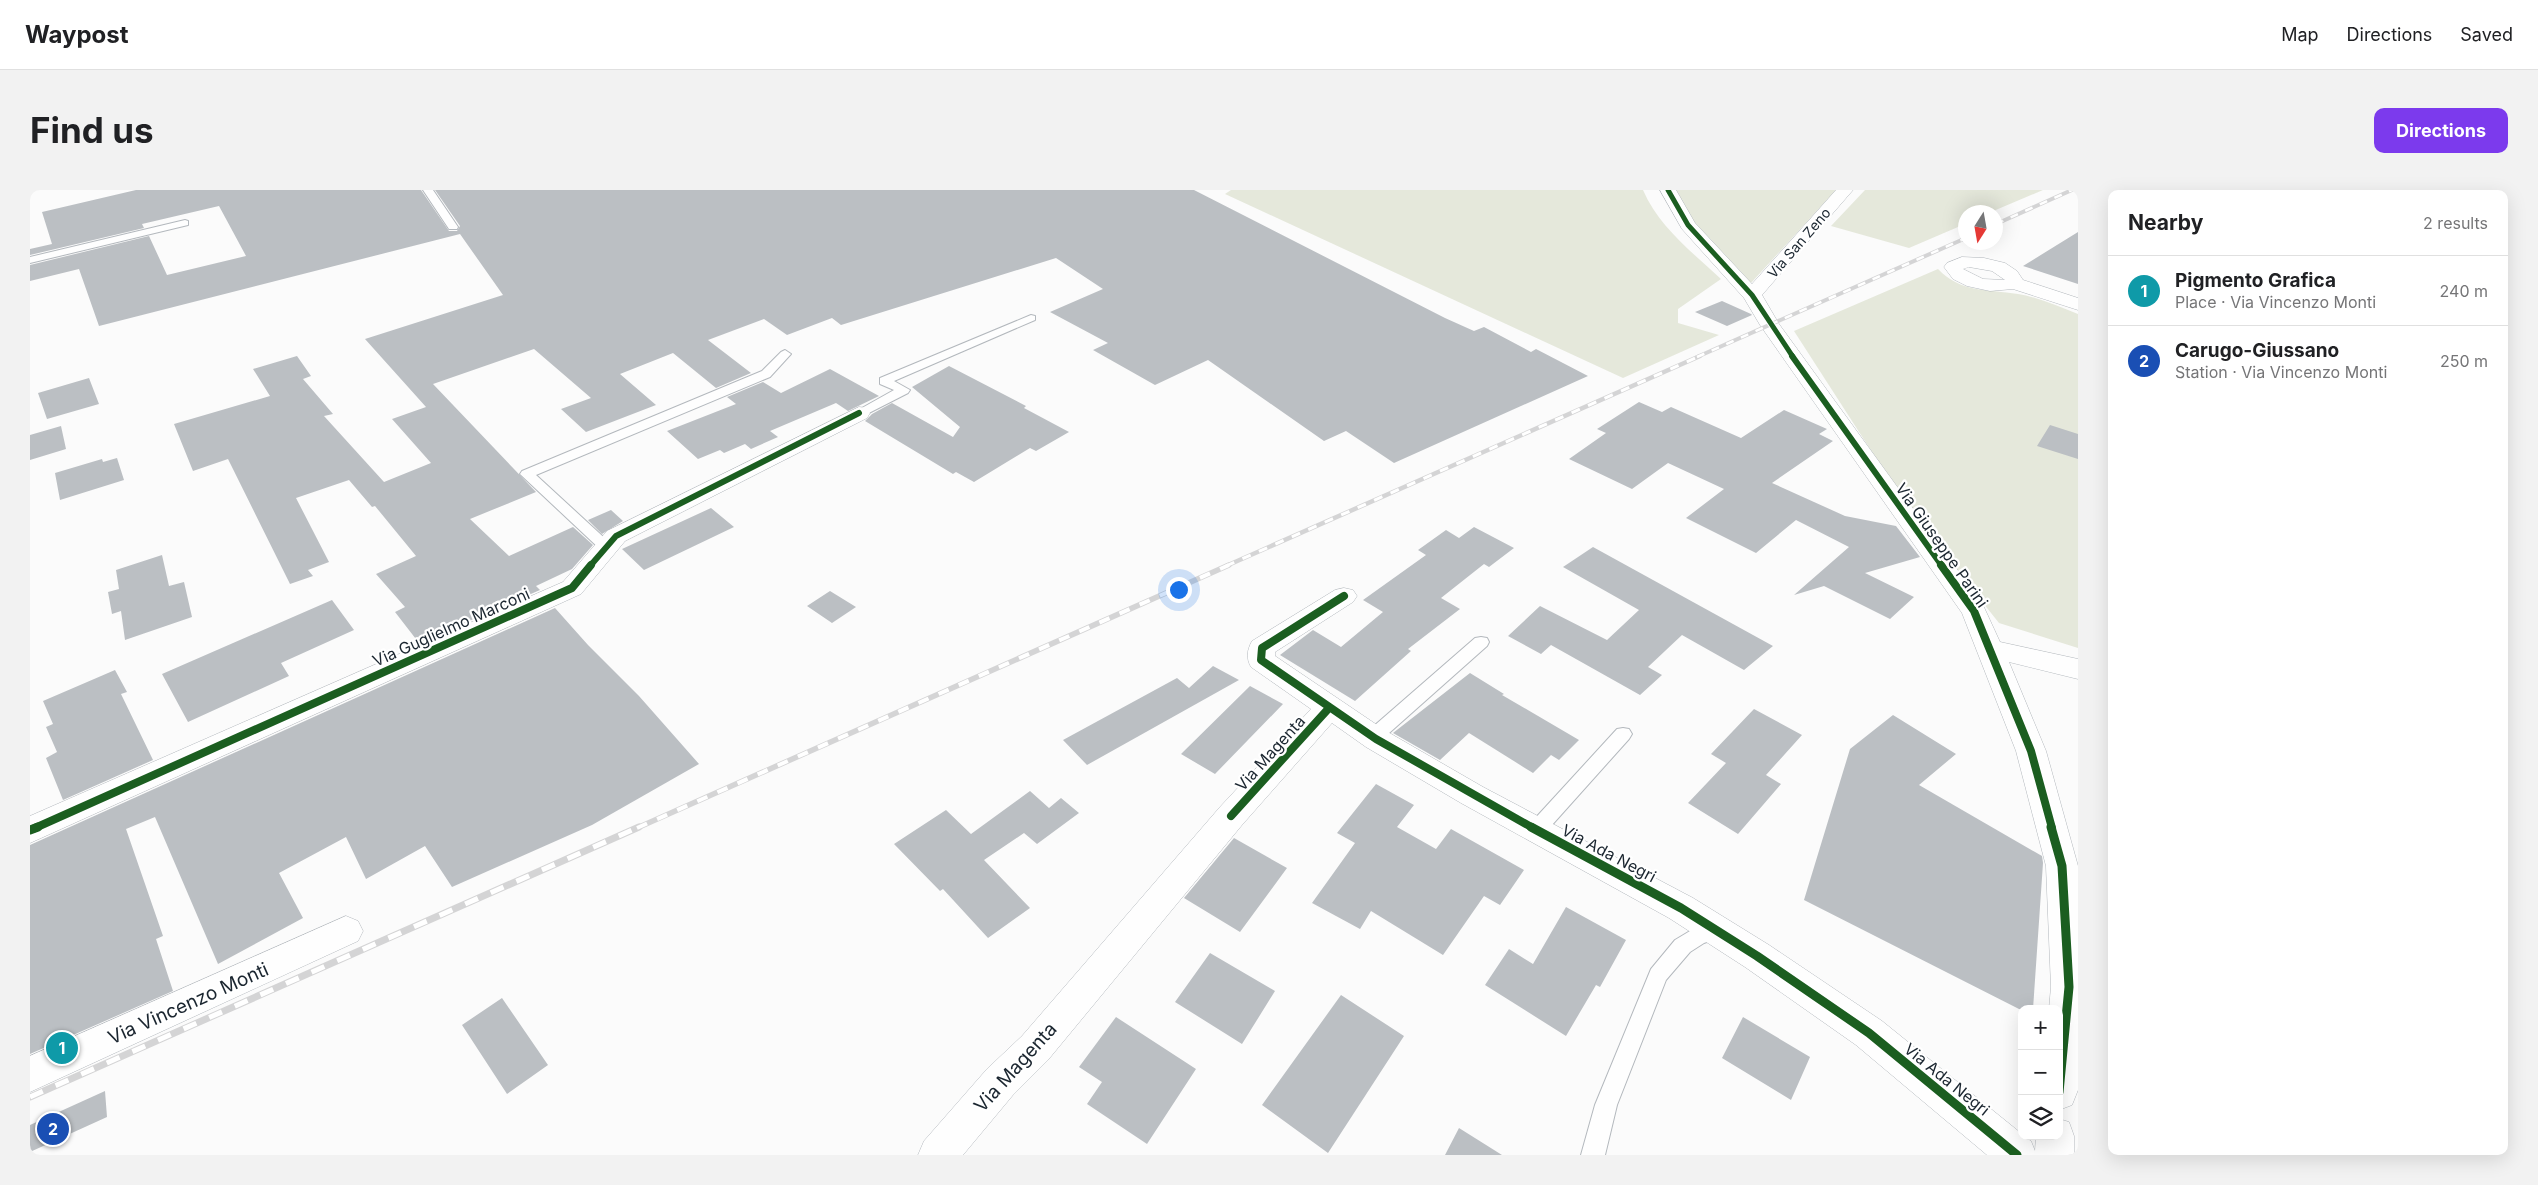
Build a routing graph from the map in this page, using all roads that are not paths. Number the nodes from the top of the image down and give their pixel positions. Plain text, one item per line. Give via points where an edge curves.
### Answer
1 (428, 190) edge
2 (1668, 190) edge
3 (1845, 190) edge
4 (186, 224) dead end
5 (453, 227) dead end
6 (30, 260) edge
7 (2012, 283) dead end
8 (1752, 295) junction
9 (2078, 304) edge
10 (1031, 318) dead end
11 (785, 354) dead end
12 (859, 413) joint
13 (606, 547) junction
14 (1344, 596) dead end
15 (1481, 642) dead end
16 (1991, 649) junction
17 (2078, 669) edge
18 (1329, 708) junction
19 (1623, 734) dead end
20 (1373, 737) junction
21 (30, 830) edge
22 (1536, 830) junction
23 (1716, 930) junction
24 (346, 931) dead end
25 (2063, 1050) edge
26 (30, 1074) edge
27 (2055, 1140) edge
28 (938, 1155) edge
29 (1592, 1155) edge
30 (2017, 1155) edge
31 (2054, 1155) edge

1 - 5 lane
2 - 8 street, Via Giuseppe Parini via 1688,225
3 - 8 street, Via San Zeno
4 - 6 lane
7 - 9 street
8 - 16 street, Via Giuseppe Parini via 1770,325 1974,610
10 - 12 lane via 884,381 904,390
11 - 13 lane via 766,374 527,474
12 - 13 street, Via Guglielmo Marconi via 616,536
13 - 21 street, Via Guglielmo Marconi via 572,588
14 - 18 street, Via Ada Negri via 1262,648 1261,654 1261,660 1267,666
15 - 20 lane
16 - 17 street
16 - 25 street, Via Giuseppe Parini via 2031,751 2062,866 2069,987
18 - 20 street, Via Ada Negri
18 - 28 street, Via Magenta via 1231,816 1035,1048 1000,1082
19 - 22 lane, Via Ada Negri
20 - 22 street, Via Ada Negri
22 - 23 street, Via Ada Negri
23 - 29 lane via 1696,936 1682,946 1658,974 1606,1105
23 - 30 street, Via Ada Negri via 1869,1033
24 - 26 street, Via Vincenzo Monti
27 - 31 street

